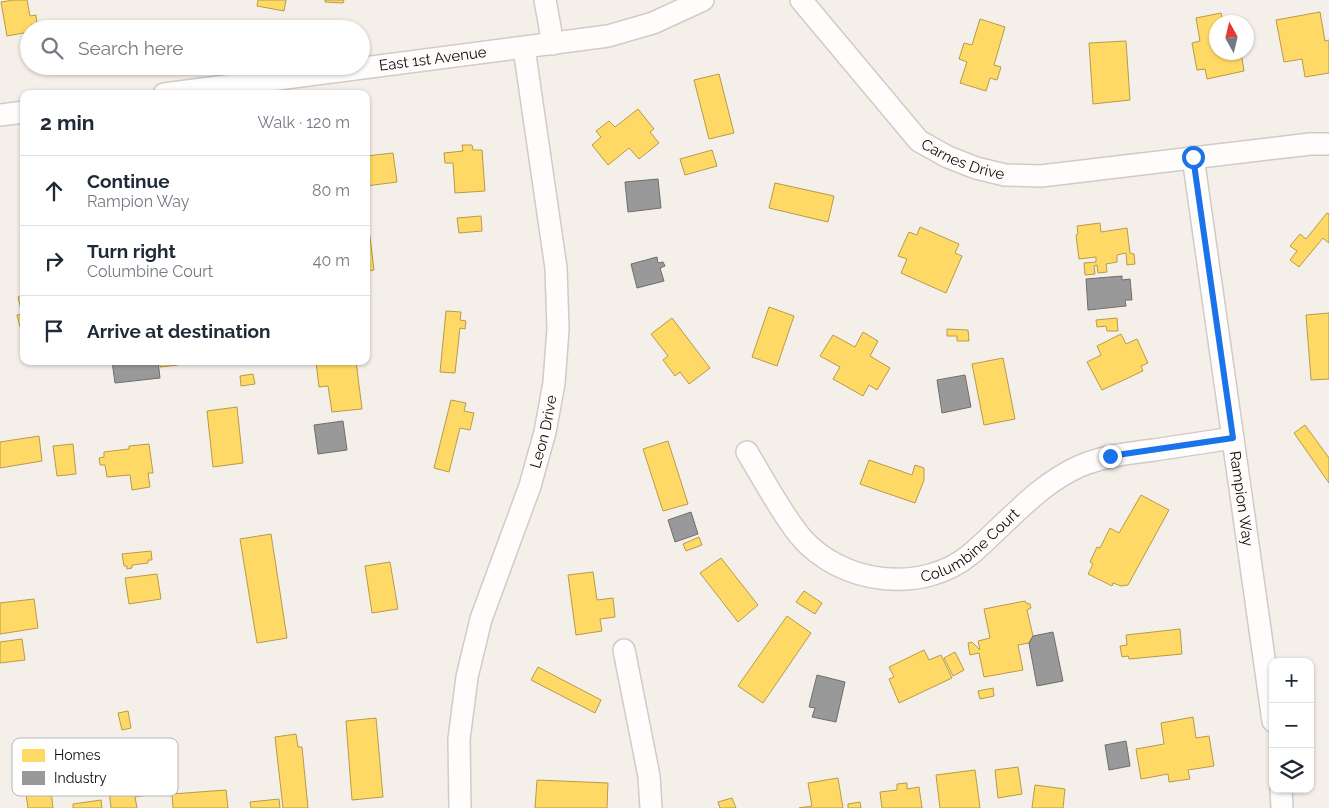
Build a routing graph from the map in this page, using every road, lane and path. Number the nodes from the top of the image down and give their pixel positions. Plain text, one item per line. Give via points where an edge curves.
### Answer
1 (546, 0) edge
2 (703, 0) edge
3 (801, 0) edge
4 (552, 44) junction
5 (524, 48) junction
6 (370, 68) edge
7 (313, 75) edge
8 (195, 90) edge
9 (20, 112) edge
10 (0, 115) edge
11 (1329, 144) edge
12 (1193, 157) junction
13 (1233, 438) junction
14 (747, 452) dead end
15 (624, 650) dead end
16 (1270, 703) edge
17 (1281, 793) edge
18 (460, 808) edge
19 (651, 808) edge
20 (1282, 808) edge

1 - 4 street
2 - 4 street via 653,23 608,36
3 - 12 street, Carnes Drive via 919,141 948,158 1006,175 1041,176
4 - 5 street, East 1st Avenue
5 - 6 street, East 1st Avenue
5 - 18 street, Leon Drive via 556,268 558,329 554,383 530,486 481,619 467,677 459,739
7 - 8 street, East 1st Avenue
9 - 10 street
11 - 12 street, Carnes Drive
12 - 13 street, Rampion Way
13 - 14 street, Columbine Court via 1110,456 1080,467 1053,482 969,555 947,569 898,580 846,570 822,556 801,537
13 - 16 street, Rampion Way
15 - 19 street via 649,776
17 - 20 street

